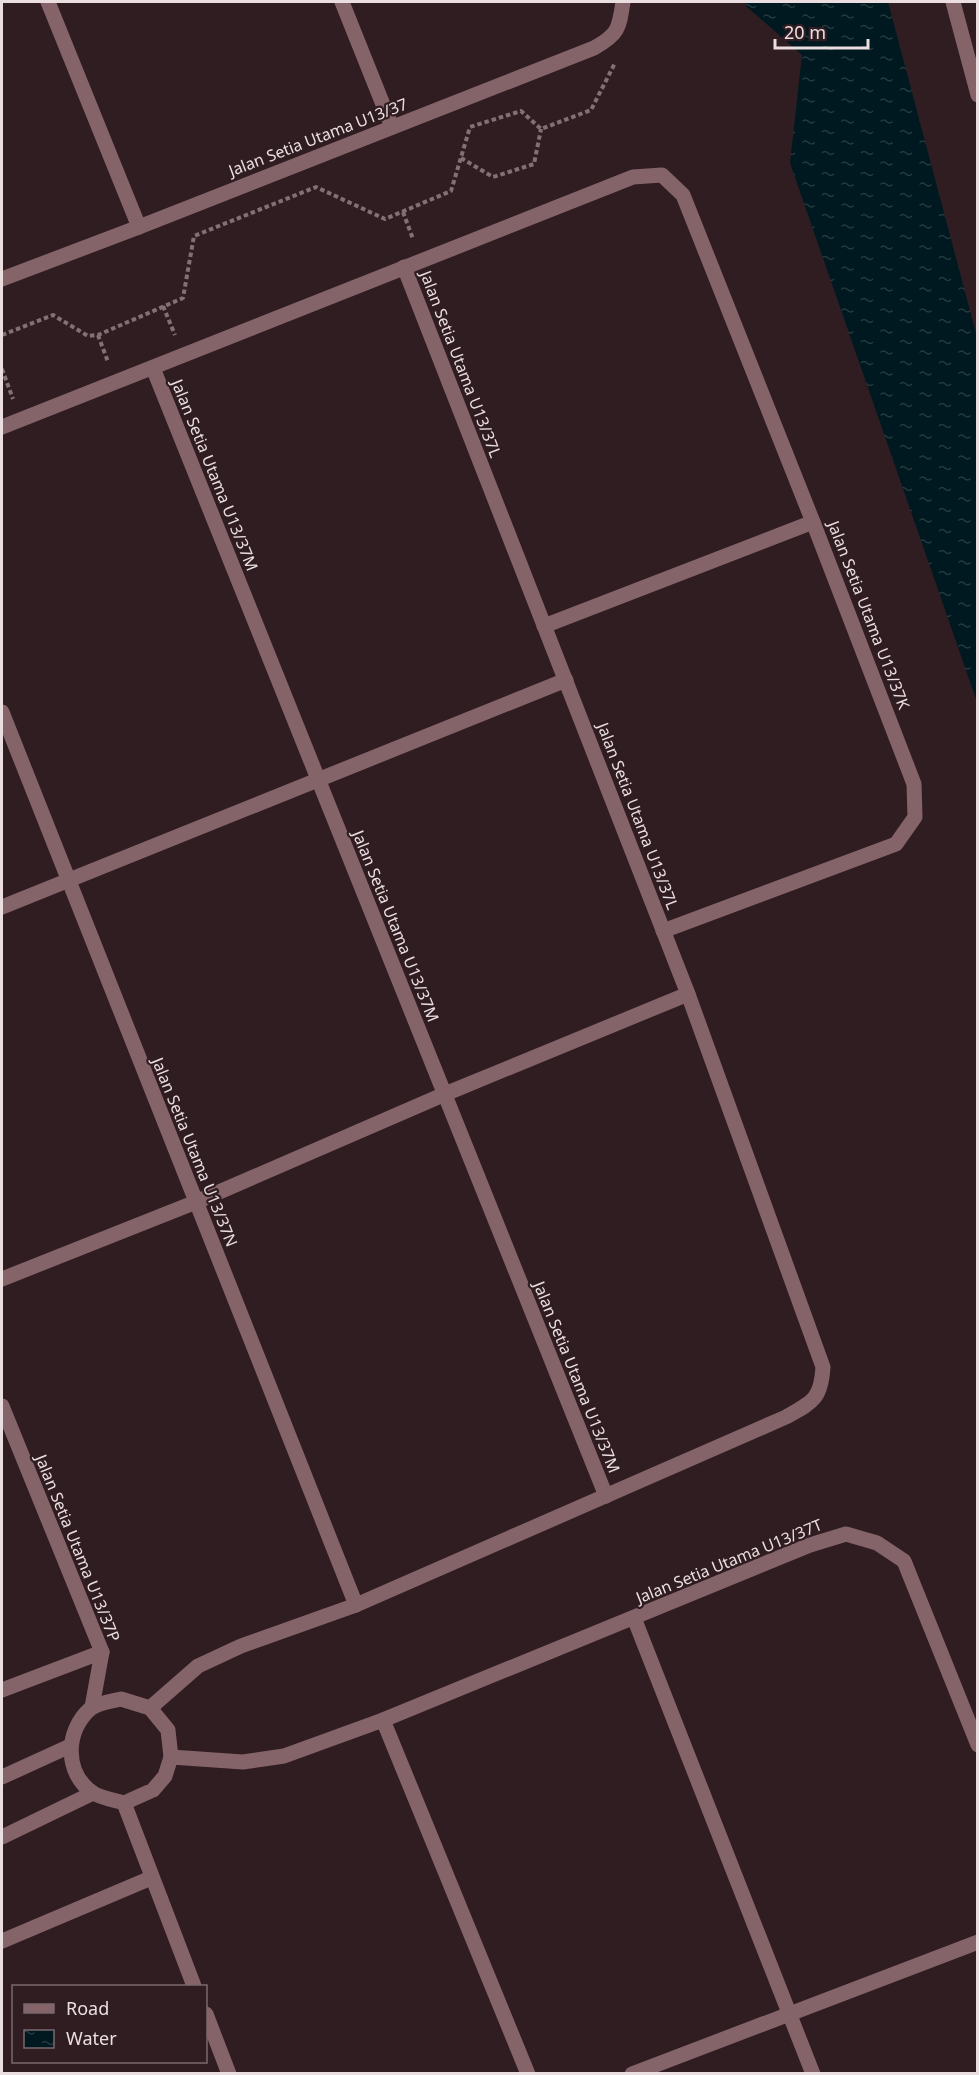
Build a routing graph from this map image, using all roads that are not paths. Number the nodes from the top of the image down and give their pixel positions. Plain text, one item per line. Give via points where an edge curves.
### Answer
1 (48, 2) edge
2 (342, 2) edge
3 (623, 2) edge
4 (953, 2) edge
5 (978, 95) edge
6 (392, 127) junction
7 (139, 227) junction
8 (404, 267) junction
9 (2, 279) edge
10 (153, 368) junction
11 (2, 427) edge
12 (813, 522) junction
13 (544, 626) junction
14 (566, 680) junction
15 (2, 712) edge
16 (319, 780) junction
17 (68, 880) junction
18 (2, 907) edge
19 (663, 932) junction
20 (688, 993) junction
21 (445, 1094) junction
22 (196, 1202) junction
23 (2, 1279) edge
24 (2, 1406) edge
25 (606, 1496) junction
26 (356, 1605) junction
27 (634, 1618) junction
28 (102, 1652) junction
29 (2, 1690) edge
30 (92, 1707) junction
31 (150, 1708) junction
32 (383, 1720) junction
33 (978, 1745) edge
34 (70, 1746) junction
35 (171, 1757) junction
36 (2, 1777) edge
37 (93, 1793) junction
38 (123, 1803) junction
39 (2, 1837) edge
40 (151, 1878) junction
41 (2, 1941) edge
42 (978, 1942) edge
43 (194, 1985) edge
44 (789, 2014) junction
45 (207, 2017) edge
46 (229, 2073) edge
47 (528, 2073) edge
48 (632, 2073) edge
49 (813, 2073) edge

1 - 7 street
2 - 6 street
3 - 6 street, Jalan Setia Utama U13/37 via 617,30 608,41
4 - 5 street
6 - 7 street, Jalan Setia Utama U13/37
7 - 9 street, Jalan Setia Utama U13/37
8 - 10 street
8 - 12 street, Jalan Setia Utama U13/37K via 633,177 662,174 683,195
8 - 13 street, Jalan Setia Utama U13/37L
10 - 11 street
10 - 16 street, Jalan Setia Utama U13/37M
12 - 13 street
12 - 19 street, Jalan Setia Utama U13/37K via 914,784 915,817 896,844
13 - 14 street, Jalan Setia Utama U13/37L
14 - 16 street
14 - 19 street, Jalan Setia Utama U13/37L
15 - 17 street, Jalan Setia Utama U13/37N
16 - 17 street
16 - 21 street, Jalan Setia Utama U13/37M
17 - 18 street
17 - 22 street, Jalan Setia Utama U13/37N
19 - 20 street, Jalan Setia Utama U13/37L
20 - 21 street
20 - 25 street, Jalan Setia Utama U13/37L via 823,1367 822,1383 813,1402 786,1417
21 - 22 street
21 - 25 street, Jalan Setia Utama U13/37M
22 - 23 street
22 - 26 street, Jalan Setia Utama U13/37N
24 - 28 street, Jalan Setia Utama U13/37P
25 - 26 street
26 - 31 street via 241,1646 198,1666
27 - 32 street, Jalan Setia Utama U13/37T
27 - 33 street, Jalan Setia Utama U13/37T via 810,1545 846,1534 877,1543 904,1561
27 - 44 street
28 - 29 street
28 - 30 street, Jalan Setia Utama U13/37P
30 - 31 street via 121,1699
30 - 34 street via 76,1724
31 - 35 street via 168,1730
32 - 35 street, Jalan Setia Utama U13/37T via 284,1756 243,1762
32 - 47 street
34 - 36 street
34 - 37 street via 75,1773
35 - 38 street via 165,1776 153,1790
37 - 38 street
37 - 39 street
38 - 40 street
40 - 41 street
40 - 43 street
42 - 44 street
44 - 48 street
44 - 49 street
45 - 46 street

